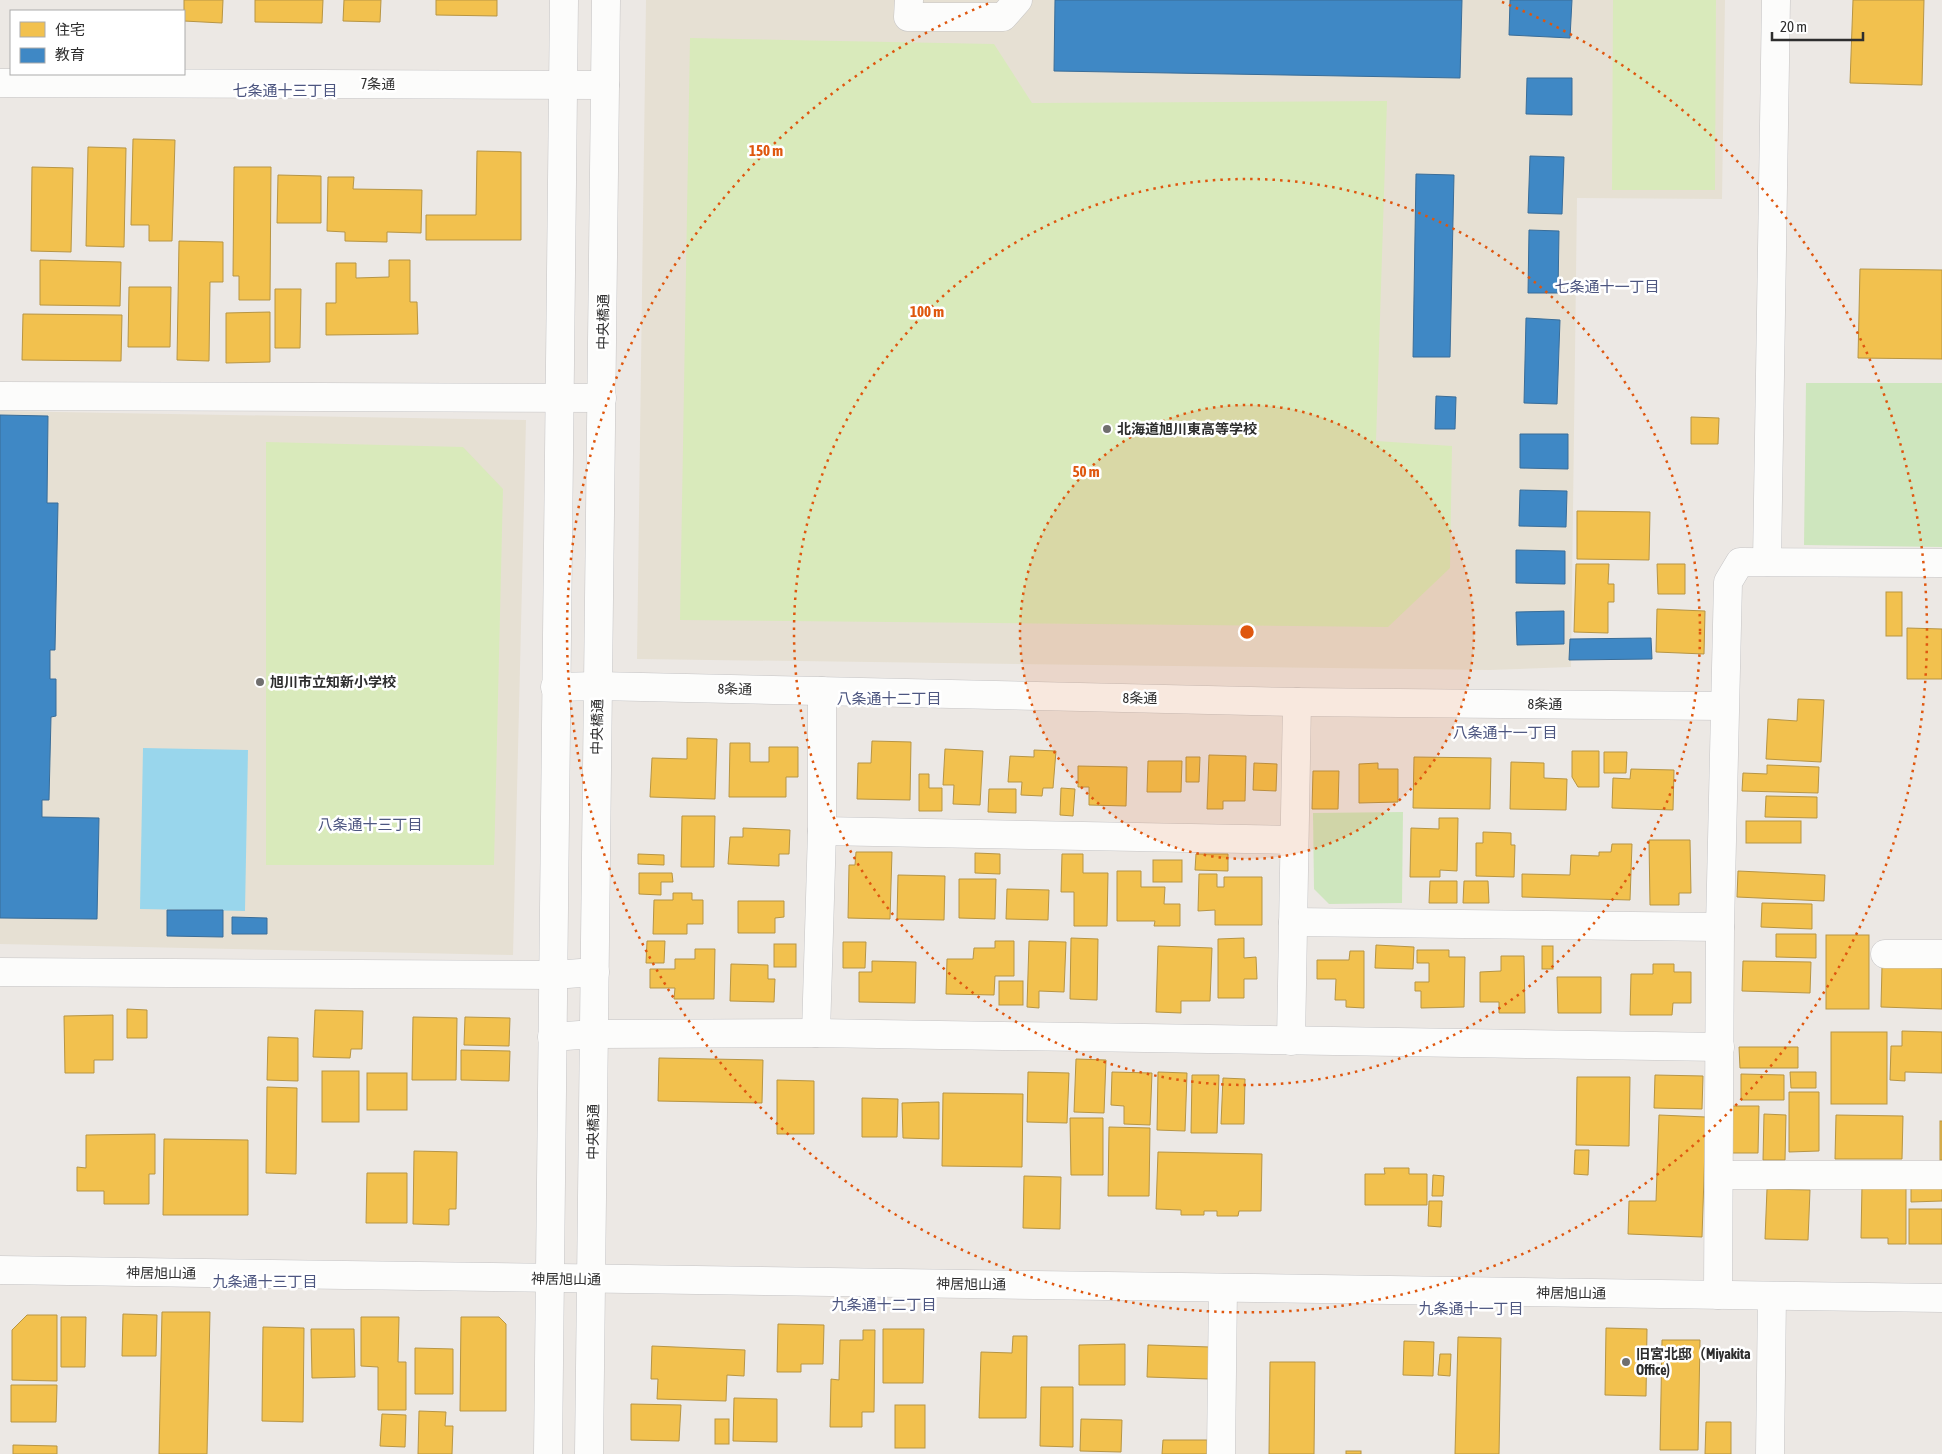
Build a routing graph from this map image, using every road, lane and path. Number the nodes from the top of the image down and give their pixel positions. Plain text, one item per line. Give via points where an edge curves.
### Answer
1 (564, 0) edge
2 (606, 0) edge
3 (908, 0) edge
4 (1018, 0) edge
5 (1776, 0) edge
6 (0, 83) edge
7 (563, 84) junction
8 (605, 85) junction
9 (0, 396) edge
10 (560, 397) junction
11 (602, 398) junction
12 (1767, 562) junction
13 (1942, 563) edge
14 (598, 686) junction
15 (555, 687) junction
16 (822, 692) junction
17 (1297, 702) junction
18 (1724, 706) junction
19 (822, 831) junction
20 (1293, 840) junction
21 (1293, 922) junction
22 (1720, 927) junction
23 (1885, 954) dead end
24 (1942, 954) edge
25 (0, 972) edge
26 (595, 972) junction
27 (553, 975) junction
28 (816, 1033) junction
29 (594, 1034) junction
30 (552, 1037) junction
31 (1291, 1041) junction
32 (1720, 1047) junction
33 (1719, 1175) junction
34 (1942, 1176) edge
35 (0, 1270) edge
36 (549, 1278) junction
37 (591, 1279) junction
38 (1223, 1288) junction
39 (1718, 1295) junction
40 (1772, 1296) junction
41 (1942, 1298) edge
42 (548, 1454) edge
43 (589, 1454) edge
44 (1221, 1454) edge
45 (1770, 1454) edge

1 - 7 street
2 - 8 street, 中央橋通
3 - 4 street via 908,17 1003,17
5 - 12 street
6 - 7 street, 7条通
7 - 8 street, 7条通
7 - 10 street
8 - 11 street, 中央橋通
9 - 10 street
10 - 11 street
10 - 15 street
11 - 14 street, 中央橋通
12 - 13 street
12 - 18 street via 1740,562 1728,582
14 - 15 street, 8条通
14 - 16 street, 8条通
14 - 26 street, 中央橋通
15 - 27 street
16 - 17 street, 8条通
16 - 19 street
17 - 18 street, 8条通
17 - 20 street
18 - 22 street
19 - 20 street
19 - 28 street
20 - 21 street
21 - 22 street
21 - 31 street
22 - 32 street
23 - 24 street
25 - 27 street
26 - 27 street
26 - 29 street, 中央橋通
27 - 30 street
28 - 29 street
28 - 31 street
29 - 30 street
29 - 37 street, 中央橋通
30 - 36 street
31 - 32 street
32 - 33 street
33 - 34 street
33 - 39 street
35 - 36 street, 神居旭山通
36 - 37 street, 神居旭山通
36 - 42 street
37 - 38 street, 神居旭山通
37 - 43 street, 中央橋通
38 - 39 street, 神居旭山通
38 - 44 street
39 - 40 street, 神居旭山通
40 - 41 street, 神居旭山通
40 - 45 street

